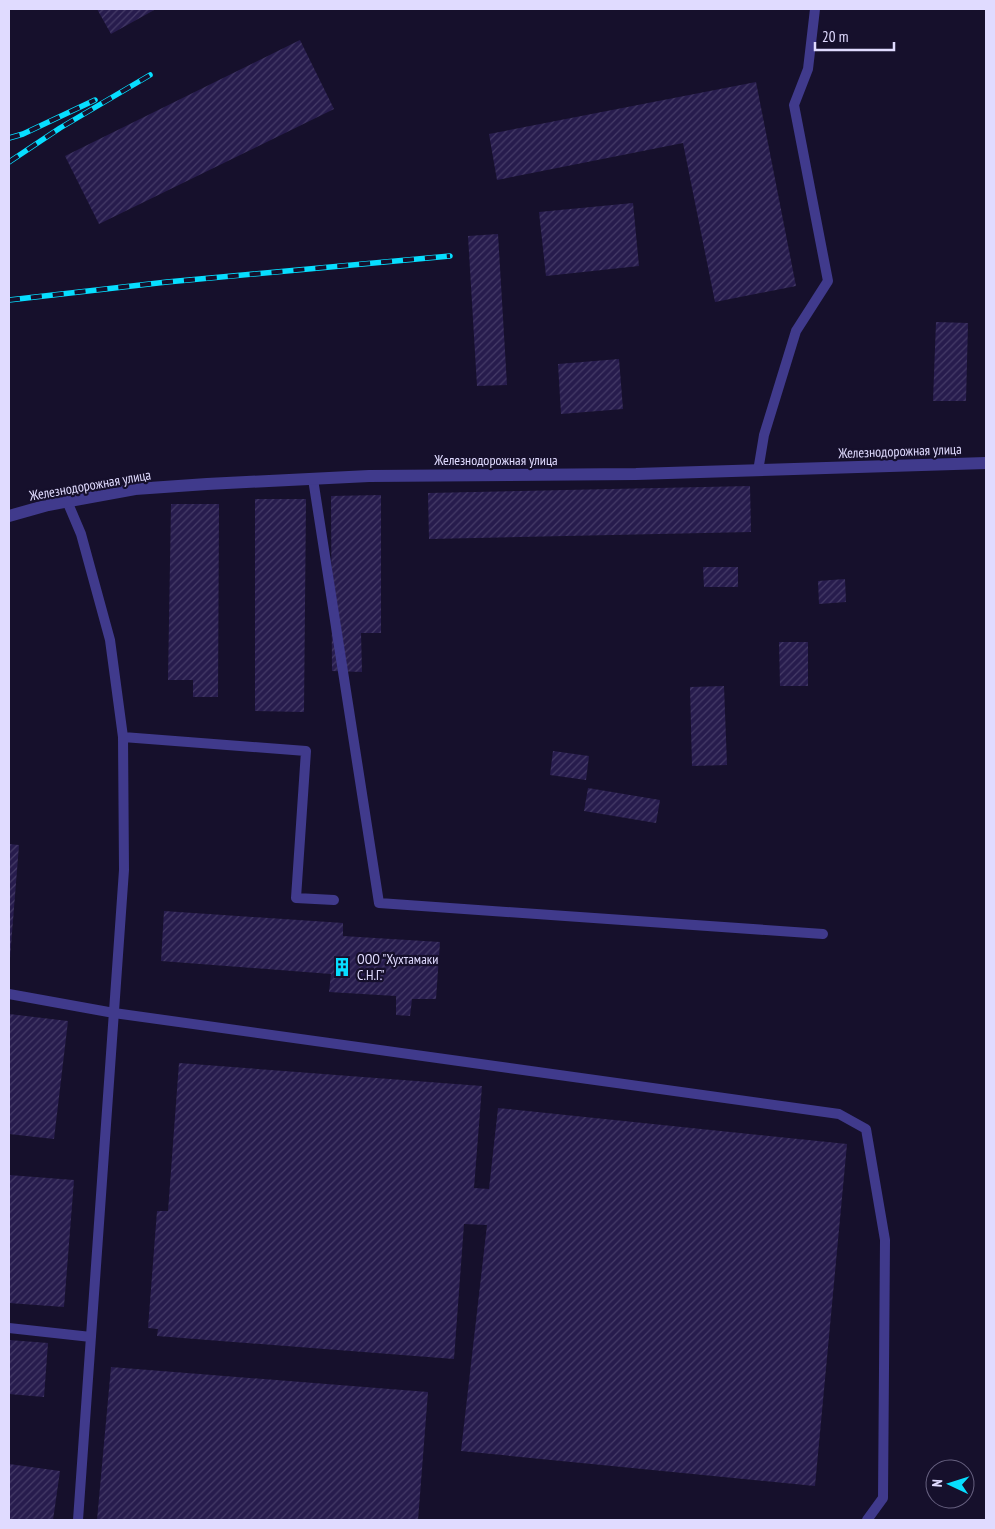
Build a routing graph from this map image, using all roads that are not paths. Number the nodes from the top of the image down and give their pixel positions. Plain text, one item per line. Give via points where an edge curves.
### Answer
1 (815, 9) edge
2 (986, 463) edge
3 (758, 471) junction
4 (313, 479) junction
5 (66, 501) junction
6 (9, 516) edge
7 (123, 738) junction
8 (334, 900) dead end
9 (822, 934) dead end
10 (9, 994) edge
11 (114, 1013) junction
12 (9, 1328) edge
13 (90, 1337) junction
14 (78, 1520) edge
15 (867, 1520) edge

1 - 3 lane via 808,68 794,105 828,280 796,331 764,435
2 - 3 street, Железнодорожная улица
3 - 4 street, Железнодорожная улица
4 - 5 street, Железнодорожная улица via 135,489
4 - 9 lane via 380,903
5 - 6 street, Железнодорожная улица
5 - 7 lane via 81,534 110,640
7 - 8 lane via 306,751 296,898
7 - 11 lane via 124,870
10 - 11 lane
11 - 13 lane
11 - 15 lane via 839,1114 866,1129 885,1240 883,1498
12 - 13 lane
13 - 14 lane

